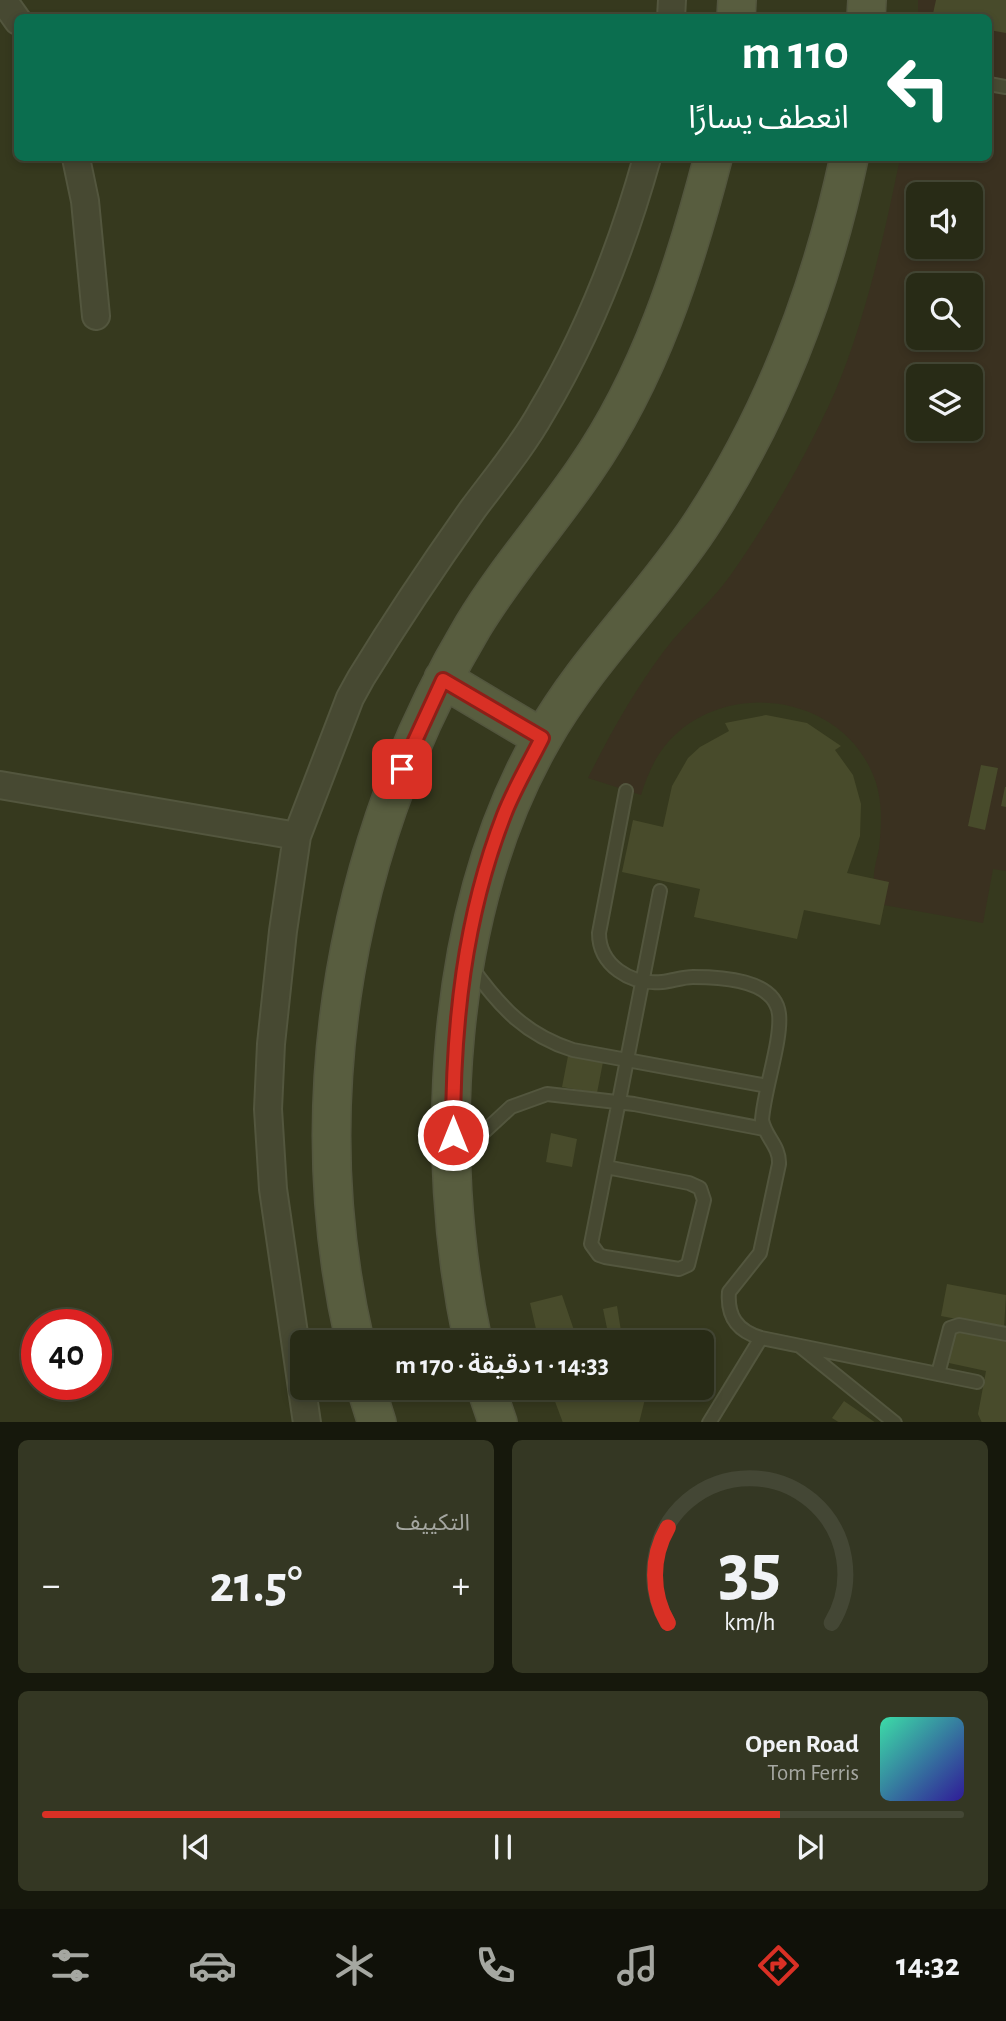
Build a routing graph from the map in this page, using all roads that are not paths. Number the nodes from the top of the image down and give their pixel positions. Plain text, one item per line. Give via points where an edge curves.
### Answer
1 (3, 0) edge
2 (14, 15) edge
3 (77, 161) edge
4 (645, 161) edge
5 (712, 161) edge
6 (848, 161) edge
7 (96, 316) dead end
8 (443, 680) junction
9 (542, 738) junction
10 (0, 785) edge
11 (626, 791) dead end
12 (297, 836) junction
13 (660, 891) dead end
14 (466, 960) junction
15 (644, 980) junction
16 (629, 1059) junction
17 (767, 1086) junction
18 (621, 1103) junction
19 (764, 1129) junction
20 (453, 1161) junction
21 (606, 1167) junction
22 (353, 1330) edge
23 (470, 1330) edge
24 (1006, 1334) edge
25 (761, 1338) junction
26 (798, 1345) junction
27 (938, 1374) junction
28 (977, 1382) dead end
29 (370, 1400) edge
30 (490, 1400) edge
31 (307, 1422) edge
32 (377, 1422) edge
33 (498, 1422) edge
34 (710, 1422) edge
35 (894, 1422) edge

1 - 2 street
3 - 7 street
4 - 12 street via 621,242 575,352 540,415 361,678
5 - 8 street via 691,246 623,408 585,470 507,574
6 - 9 street via 812,299 781,379 743,456 699,529 587,668
8 - 9 street
8 - 22 street via 407,757 364,884 337,1027 333,1173 338,1247
9 - 14 street via 505,814 478,893
10 - 12 street
11 - 15 lane via 599,945 610,966
12 - 31 street via 283,931 268,1109 273,1189
13 - 15 lane
14 - 16 lane via 500,1006 533,1034 573,1050
14 - 20 street via 453,1055
15 - 16 lane
15 - 17 lane via 694,977 750,984 766,992 779,1015
16 - 17 lane
16 - 18 lane
17 - 19 lane
18 - 19 lane
18 - 20 lane via 566,1095 528,1098 496,1119
18 - 21 lane
19 - 25 lane via 778,1151 779,1164 760,1253 736,1281 729,1302 741,1330
20 - 23 street via 460,1281
21 - 21 lane via 700,1188 704,1200 688,1265 673,1269 606,1257 594,1250 591,1237
24 - 27 lane via 959,1325 950,1328
25 - 26 lane
25 - 34 lane
26 - 27 lane
26 - 35 lane
27 - 28 lane
29 - 32 street
30 - 33 street

